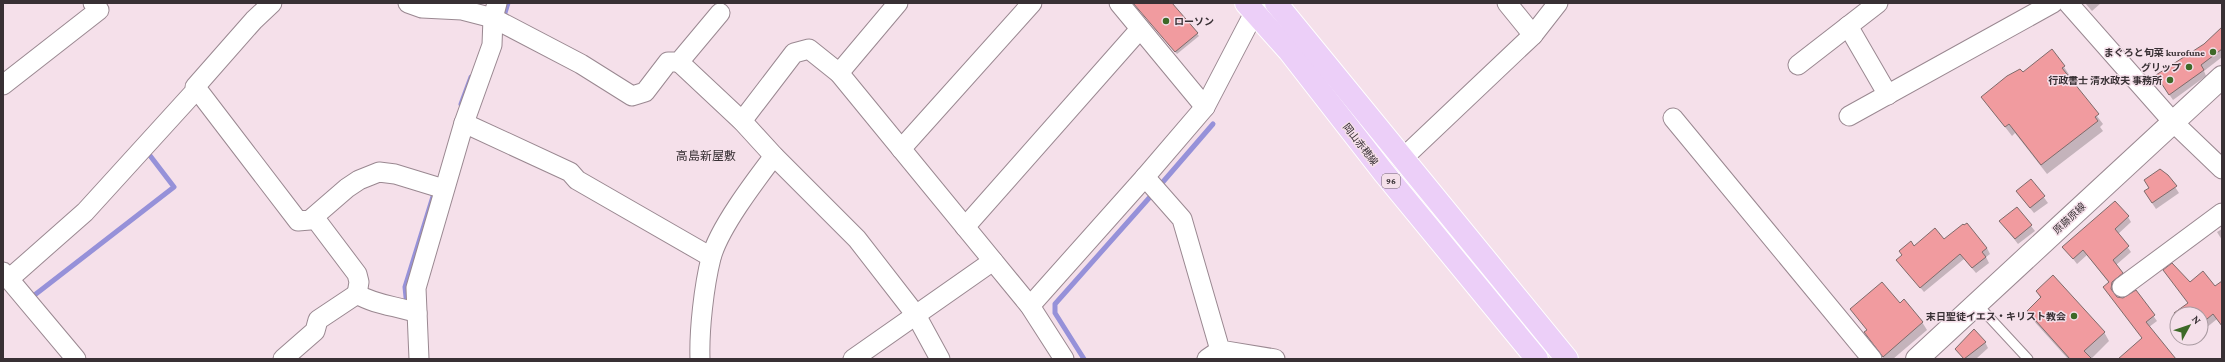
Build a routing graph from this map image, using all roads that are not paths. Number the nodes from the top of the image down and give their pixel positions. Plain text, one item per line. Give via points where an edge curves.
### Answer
1 (94, 3) edge
2 (272, 3) edge
3 (408, 3) edge
4 (898, 3) edge
5 (1032, 3) edge
6 (1119, 3) edge
7 (1276, 3) edge
8 (1507, 3) edge
9 (1558, 3) edge
10 (1878, 3) edge
11 (2053, 3) edge
12 (2068, 3) edge
13 (1254, 6) edge
14 (495, 10) edge
15 (720, 13) dead end
16 (1848, 26) junction
17 (1140, 29) junction
18 (1533, 35) junction
19 (679, 62) junction
20 (1798, 65) dead end
21 (839, 73) junction
22 (2222, 77) edge
23 (3, 85) edge
24 (197, 89) junction
25 (1888, 95) junction
26 (1206, 107) junction
27 (1849, 116) dead end
28 (1673, 118) dead end
29 (742, 121) junction
30 (2173, 122) junction
31 (464, 123) junction
32 (901, 149) junction
33 (774, 156) junction
34 (1402, 159) junction
35 (2222, 169) edge
36 (1146, 177) junction
37 (438, 187) junction
38 (2222, 213) edge
39 (314, 217) junction
40 (965, 227) junction
41 (711, 257) junction
42 (993, 261) junction
43 (6, 276) edge
44 (2122, 287) dead end
45 (357, 294) junction
46 (1977, 304) junction
47 (1030, 306) junction
48 (410, 311) junction
49 (916, 315) junction
50 (1214, 354) edge
51 (76, 359) edge
52 (283, 359) edge
53 (419, 359) edge
54 (700, 359) edge
55 (853, 359) edge
56 (940, 359) edge
57 (1064, 359) edge
58 (1274, 359) edge
59 (1537, 359) edge
60 (1567, 359) edge
61 (1872, 359) edge
62 (1917, 359) edge
63 (2028, 359) edge

1 - 23 street via 99,10
2 - 24 street via 195,87
3 - 14 street via 422,8
4 - 21 street
5 - 32 street
6 - 17 street
7 - 34 main road, 96
8 - 18 street
9 - 18 street
10 - 16 street
11 - 25 street
12 - 30 street
13 - 26 street
13 - 59 main road, 岡山赤穂線 / 96 via 1384,173
14 - 19 street via 632,96 645,92 668,62
14 - 31 street via 492,45
15 - 19 street
16 - 20 street
16 - 25 street
17 - 26 street
17 - 40 street
18 - 34 street
19 - 29 street
21 - 29 street via 809,49 794,53
21 - 32 street
22 - 30 main road, 原藤原線
24 - 39 street via 298,220 310,220
24 - 43 street via 85,212
25 - 27 street
26 - 36 street
28 - 61 street
29 - 33 street
30 - 35 street
30 - 46 main road, 原藤原線
31 - 37 street
31 - 41 street via 570,172 578,180
32 - 40 street
33 - 41 street via 747,193
33 - 49 street via 857,239
34 - 60 main road, 96
36 - 47 street
36 - 50 street via 1182,219
37 - 39 street via 395,174 379,172 347,188
37 - 48 street
38 - 44 street
39 - 45 street via 357,274
40 - 42 street
41 - 54 street via 699,337
42 - 47 street
42 - 49 street
43 - 51 street
45 - 48 street via 369,301 386,303
45 - 52 street via 318,320 315,331
46 - 62 main road, 原藤原線
46 - 63 lane
47 - 57 street
48 - 53 street
49 - 55 street
49 - 56 street
50 - 58 street

